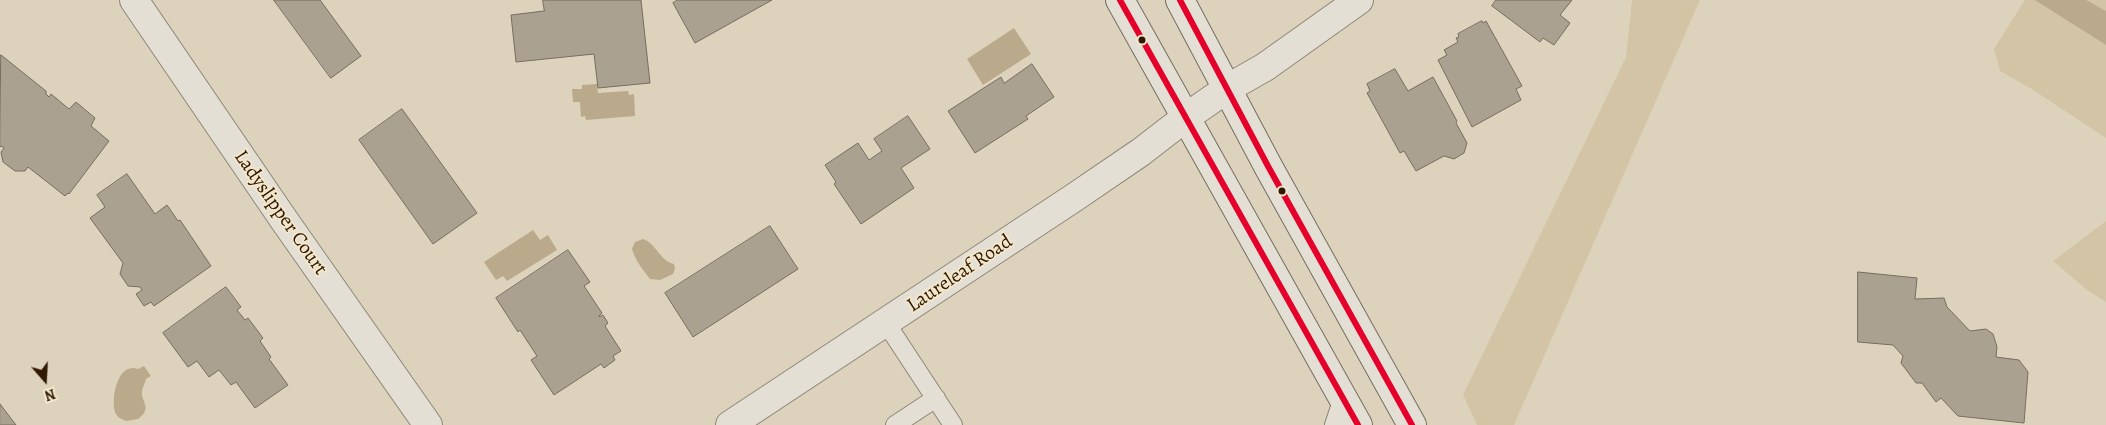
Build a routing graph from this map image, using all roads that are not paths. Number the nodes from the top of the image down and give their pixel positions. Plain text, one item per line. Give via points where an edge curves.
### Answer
1 (134, 0) edge
2 (1120, 0) edge
3 (1180, 0) edge
4 (1359, 0) edge
5 (1228, 88) junction
6 (1185, 118) junction
7 (886, 323) junction
8 (936, 398) junction
9 (1343, 398) junction
10 (428, 425) edge
11 (730, 425) edge
12 (895, 425) edge
13 (952, 425) edge
14 (1334, 425) edge
15 (1358, 425) edge
16 (1412, 425) edge

1 - 10 street, Ladyslipper Court
2 - 6 street
3 - 5 street
4 - 5 street, Laureleaf Road via 1265,67
5 - 6 street, Laureleaf Road
5 - 16 street
6 - 7 street, Laureleaf Road via 1083,192
6 - 9 street
7 - 8 lane
7 - 11 street, Laureleaf Road
8 - 12 lane
8 - 13 lane
9 - 14 lane
9 - 15 street

